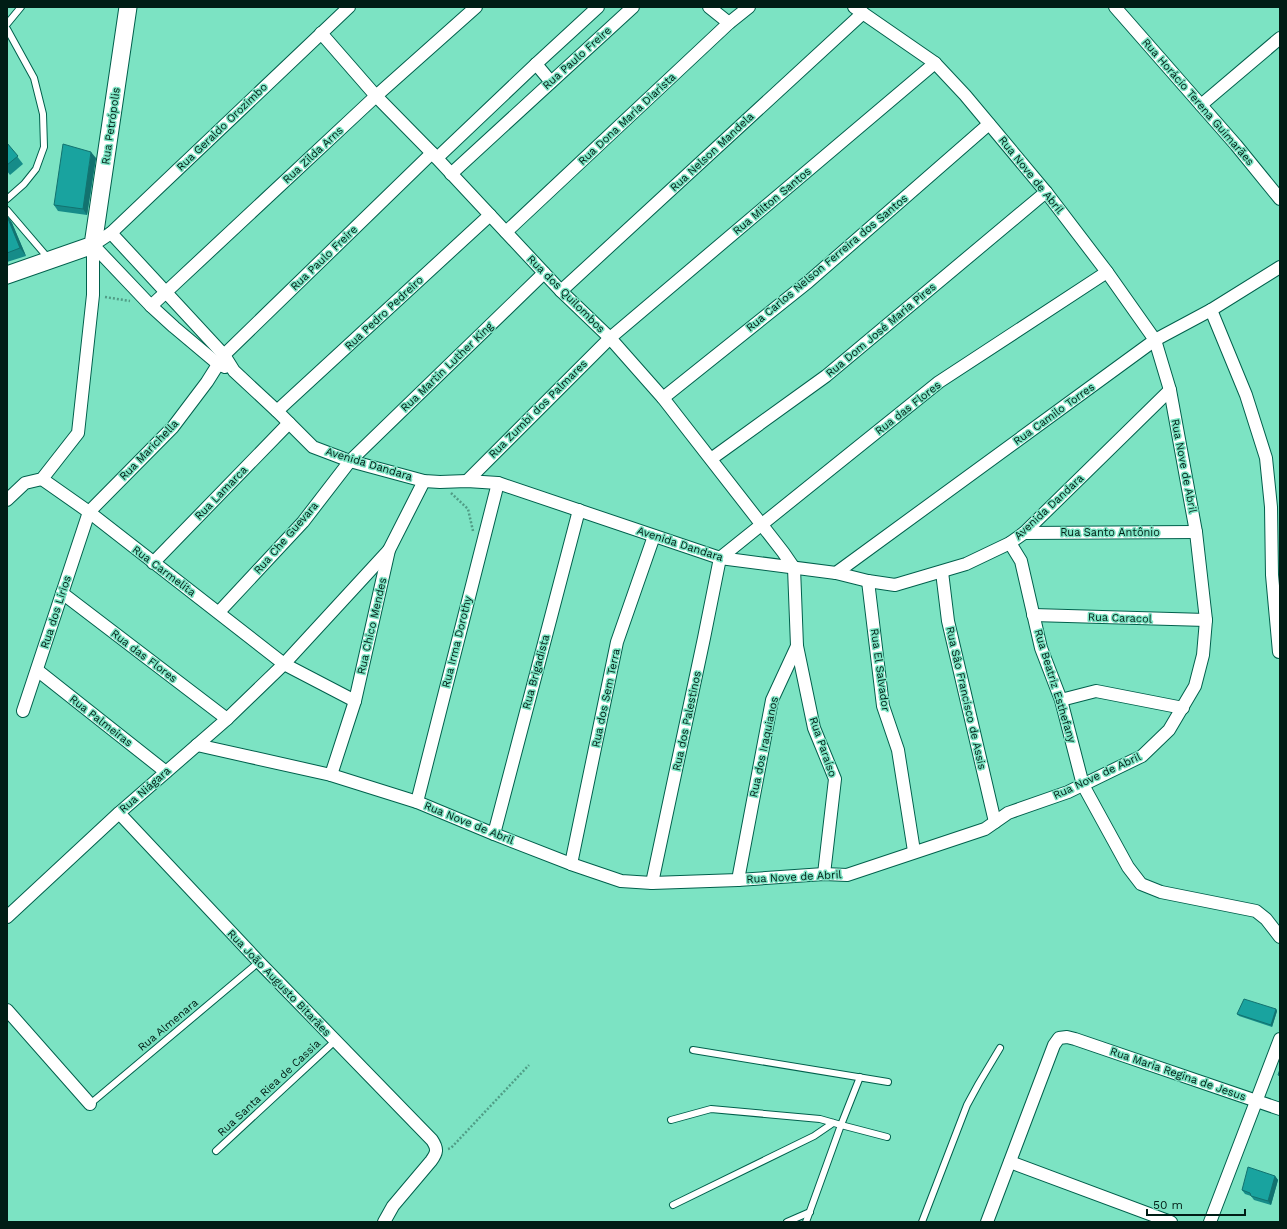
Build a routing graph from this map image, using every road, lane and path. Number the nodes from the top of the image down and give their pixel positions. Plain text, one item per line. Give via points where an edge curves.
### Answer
1 (21, 7) edge
2 (128, 7) edge
3 (349, 7) edge
4 (476, 7) edge
5 (598, 7) edge
6 (633, 7) edge
7 (709, 7) edge
8 (749, 7) edge
9 (1115, 7) edge
10 (858, 10) edge
11 (729, 23) junction
12 (7, 24) edge
13 (7, 29) edge
14 (321, 33) junction
15 (1280, 38) edge
16 (935, 63) junction
17 (536, 64) junction
18 (551, 82) junction
19 (376, 96) junction
20 (1201, 105) junction
21 (989, 124) junction
22 (434, 156) junction
23 (451, 174) junction
24 (1046, 192) junction
25 (7, 199) edge
26 (1280, 199) edge
27 (7, 210) edge
28 (490, 215) junction
29 (506, 232) junction
30 (111, 233) junction
31 (93, 244) junction
32 (50, 260) junction
33 (1280, 267) edge
34 (1107, 272) junction
35 (544, 273) junction
36 (7, 275) edge
37 (561, 291) junction
38 (165, 292) junction
39 (93, 294) junction
40 (151, 306) junction
41 (1211, 310) junction
42 (610, 338) junction
43 (1155, 340) junction
44 (221, 360) junction
45 (1170, 390) junction
46 (663, 398) junction
47 (277, 410) junction
48 (289, 423) junction
49 (710, 459) junction
50 (350, 461) junction
51 (42, 479) junction
52 (467, 481) junction
53 (424, 482) junction
54 (440, 482) junction
55 (498, 483) junction
56 (7, 500) edge
57 (579, 510) junction
58 (89, 512) junction
59 (761, 525) junction
60 (1196, 532) junction
61 (1024, 533) junction
62 (654, 536) junction
63 (1010, 543) junction
64 (389, 550) junction
65 (479, 556) junction
66 (720, 558) junction
67 (154, 563) junction
68 (794, 568) junction
69 (942, 572) junction
70 (836, 573) junction
71 (868, 581) junction
72 (62, 593) junction
73 (219, 612) junction
74 (1033, 615) junction
75 (1206, 620) junction
76 (797, 646) junction
77 (1279, 652) dead end
78 (284, 664) junction
79 (36, 670) junction
80 (1061, 700) junction
81 (355, 701) junction
82 (1183, 708) junction
83 (23, 711) dead end
84 (227, 719) junction
85 (198, 745) junction
86 (166, 772) junction
87 (331, 775) junction
88 (1083, 785) junction
89 (417, 802) junction
90 (119, 813) junction
91 (995, 822) junction
92 (494, 834) junction
93 (914, 852) junction
94 (572, 864) junction
95 (824, 874) junction
96 (738, 880) junction
97 (652, 883) junction
98 (7, 917) edge
99 (1280, 937) edge
100 (259, 962) junction
101 (7, 1010) edge
102 (1280, 1039) edge
103 (335, 1041) junction
104 (1000, 1048) dead end
105 (693, 1050) dead end
106 (529, 1065) dead end
107 (860, 1077) junction
108 (888, 1082) dead end
109 (1256, 1100) junction
110 (90, 1104) joint
111 (1280, 1109) edge
112 (672, 1120) dead end
113 (833, 1123) junction
114 (841, 1125) junction
115 (887, 1137) dead end
116 (216, 1150) dead end
117 (436, 1153) junction
118 (1010, 1162) junction
119 (673, 1205) dead end
120 (810, 1212) junction
121 (384, 1222) edge
122 (787, 1222) edge
123 (806, 1222) edge
124 (922, 1222) edge
125 (987, 1222) edge
126 (1171, 1222) edge
127 (1210, 1222) edge

1 - 12 lane
2 - 31 street, Rua Petrópolis
3 - 14 street, Rua Geraldo Orozimbo
4 - 19 street, Rua Zilda Arns
5 - 17 street, Rua Paulo Freire
6 - 18 street, Rua Paulo Freire
7 - 11 street
8 - 11 street, Rua Dona Maria Diarista
9 - 20 street, Rua Horácio Terena Guimarães
10 - 16 street, Rua Nove de Abril
10 - 37 street, Rua Nelson Mandela
11 - 29 street, Rua Dona Maria Diarista
13 - 25 lane via 34,78 43,114 44,147 36,169
14 - 19 street, Rua dos Quilombos
14 - 30 street, Rua Geraldo Orozimbo
15 - 20 street
16 - 21 street, Rua Nove de Abril
16 - 42 street, Rua Milton Santos
17 - 18 street
17 - 22 street, Rua Paulo Freire
18 - 23 street, Rua Paulo Freire
19 - 22 street, Rua dos Quilombos
19 - 38 street, Rua Zilda Arns
20 - 26 street, Rua Horácio Terena Guimarães
21 - 24 street, Rua Nove de Abril
21 - 46 street, Rua Carlos Nelson Ferreira dos Santos via 808,282
22 - 23 street, Rua dos Quilombos
22 - 44 street, Rua Paulo Freire
23 - 28 street, Rua dos Quilombos
24 - 34 street, Rua Nove de Abril
24 - 49 street, Rua Dom José Maria Pires via 826,376
27 - 32 lane
28 - 29 street, Rua dos Quilombos
28 - 47 street, Rua Pedro Pedreiro
29 - 35 street, Rua dos Quilombos
30 - 31 street, Rua Geraldo Orozimbo
30 - 38 street, Avenida Dandara
31 - 32 street
31 - 39 street
31 - 40 street, Avenida Dandara
32 - 36 street
33 - 41 street, Rua Camilo Torres
34 - 43 street, Rua Nove de Abril
34 - 59 street, Rua das Flores via 939,382
35 - 37 street, Rua dos Quilombos
35 - 50 street, Rua Martin Luther King
37 - 42 street, Rua dos Quilombos
38 - 40 street, Rua Zilda Arns
38 - 44 street, Avenida Dandara
39 - 40 path
39 - 51 street via 78,433
40 - 44 street, Avenida Dandara via 174,327
41 - 43 street, Rua Camilo Torres
41 - 77 street via 1246,395 1266,458
42 - 46 street, Rua dos Quilombos
42 - 52 street, Rua Zumbi dos Palmares
43 - 45 street, Rua Nove de Abril
43 - 70 street, Rua Camilo Torres
44 - 47 street, Avenida Dandara
44 - 58 street, Rua Marichella via 173,427
45 - 60 street, Rua Nove de Abril
45 - 61 street, Avenida Dandara
46 - 49 street, Rua dos Quilombos
47 - 48 street, Avenida Dandara
48 - 50 street, Avenida Dandara via 314,447
48 - 67 street, Rua Lamarca
49 - 59 street, Rua dos Quilombos
50 - 53 street, Avenida Dandara
50 - 73 street, Rua Che Guevara via 303,522
51 - 56 street via 26,483
51 - 58 street, Rua Carmelita
52 - 54 street, Avenida Dandara
52 - 55 street, Avenida Dandara
53 - 54 street, Avenida Dandara
53 - 64 street, Rua Chico Mendes
54 - 65 path via 468,509
55 - 57 street, Avenida Dandara
55 - 65 street, Rua Irma Dorothy
57 - 62 street, Avenida Dandara
57 - 92 street, Rua Brigadista
58 - 67 street, Rua Carmelita
58 - 72 street, Rua dos Lírios
59 - 66 street, Rua das Flores
59 - 68 street, Rua dos Quilombos
60 - 61 street, Rua Santo Antônio
60 - 75 street, Rua Nove de Abril
61 - 63 street, Avenida Dandara
62 - 66 street, Avenida Dandara
62 - 94 street, Rua dos Sem Terra via 617,642
63 - 69 street, Avenida Dandara via 966,564
63 - 74 street, Rua Beatriz Esthefany via 1021,560
64 - 78 street
64 - 81 street, Rua Chico Mendes
65 - 89 street, Rua Irma Dorothy
66 - 68 street, Avenida Dandara
66 - 97 street, Rua dos Palestinos
67 - 73 street, Rua Carmelita
68 - 70 street, Avenida Dandara
68 - 76 street, Rua dos Iraquianos
69 - 71 street, Avenida Dandara via 895,585
69 - 91 street, Rua Sâo Francisco de Assis via 948,622
70 - 71 street, Avenida Dandara
71 - 93 street, Rua El Salvador via 883,706 898,750
72 - 79 street, Rua dos Lírios
72 - 84 street, Rua das Flores
73 - 78 street, Rua Carmelita
74 - 75 street, Rua Caracol
74 - 80 street, Rua Beatriz Esthefany via 1041,648
75 - 82 street, Rua Nove de Abril via 1204,655 1195,686
76 - 95 street, Rua Paraíso via 814,728 835,779
76 - 96 street, Rua dos Iraquianos via 772,700
78 - 81 street, Rua Carmelita
78 - 84 street, Rua Niágara
79 - 83 street, Rua dos Lírios
79 - 86 street, Rua Palmeiras
80 - 82 street via 1096,692
80 - 88 street, Rua Beatriz Esthefany
81 - 87 street, Rua Chico Mendes
82 - 88 street, Rua Nove de Abril via 1169,730 1142,756
84 - 85 street, Rua Niágara
85 - 86 street, Rua Niágara
85 - 87 street, Rua Nove de Abril
86 - 90 street, Rua Niágara
87 - 89 street, Rua Nove de Abril
88 - 91 street, Rua Nove de Abril via 1008,813
88 - 99 street, Rua Beatriz Esthefany via 1128,867 1141,884 1161,892 1256,911
89 - 92 street, Rua Nove de Abril
90 - 98 street, Rua Niágara
90 - 100 street, Rua João Augusto Bitarães
91 - 93 street, Rua Nove de Abril via 985,829
92 - 94 street, Rua Nove de Abril
93 - 95 street, Rua Nove de Abril via 847,874
94 - 97 street, Rua Nove de Abril via 621,881
95 - 96 street, Rua Nove de Abril
96 - 97 street, Rua Nove de Abril
100 - 103 street, Rua João Augusto Bitarães
100 - 110 lane, Rua Almenara
101 - 110 street
102 - 109 street
103 - 116 lane, Rua Santa Riea de Cassia
103 - 117 street, Rua João Augusto Bitarães via 432,1140 436,1146
104 - 124 lane via 967,1105
105 - 107 lane
106 - 117 path via 451,1148
107 - 108 lane
107 - 114 lane
109 - 111 street, Rua Maria Regina de Jesus
109 - 118 street, Rua Maria Regina de Jesus via 1076,1039 1059,1038 1054,1045
109 - 127 street
112 - 113 lane via 711,1109 820,1119
113 - 114 lane
113 - 119 lane via 814,1136
114 - 115 lane
114 - 120 lane
117 - 121 street via 393,1206
118 - 125 street
118 - 126 street
120 - 122 lane
120 - 123 lane

